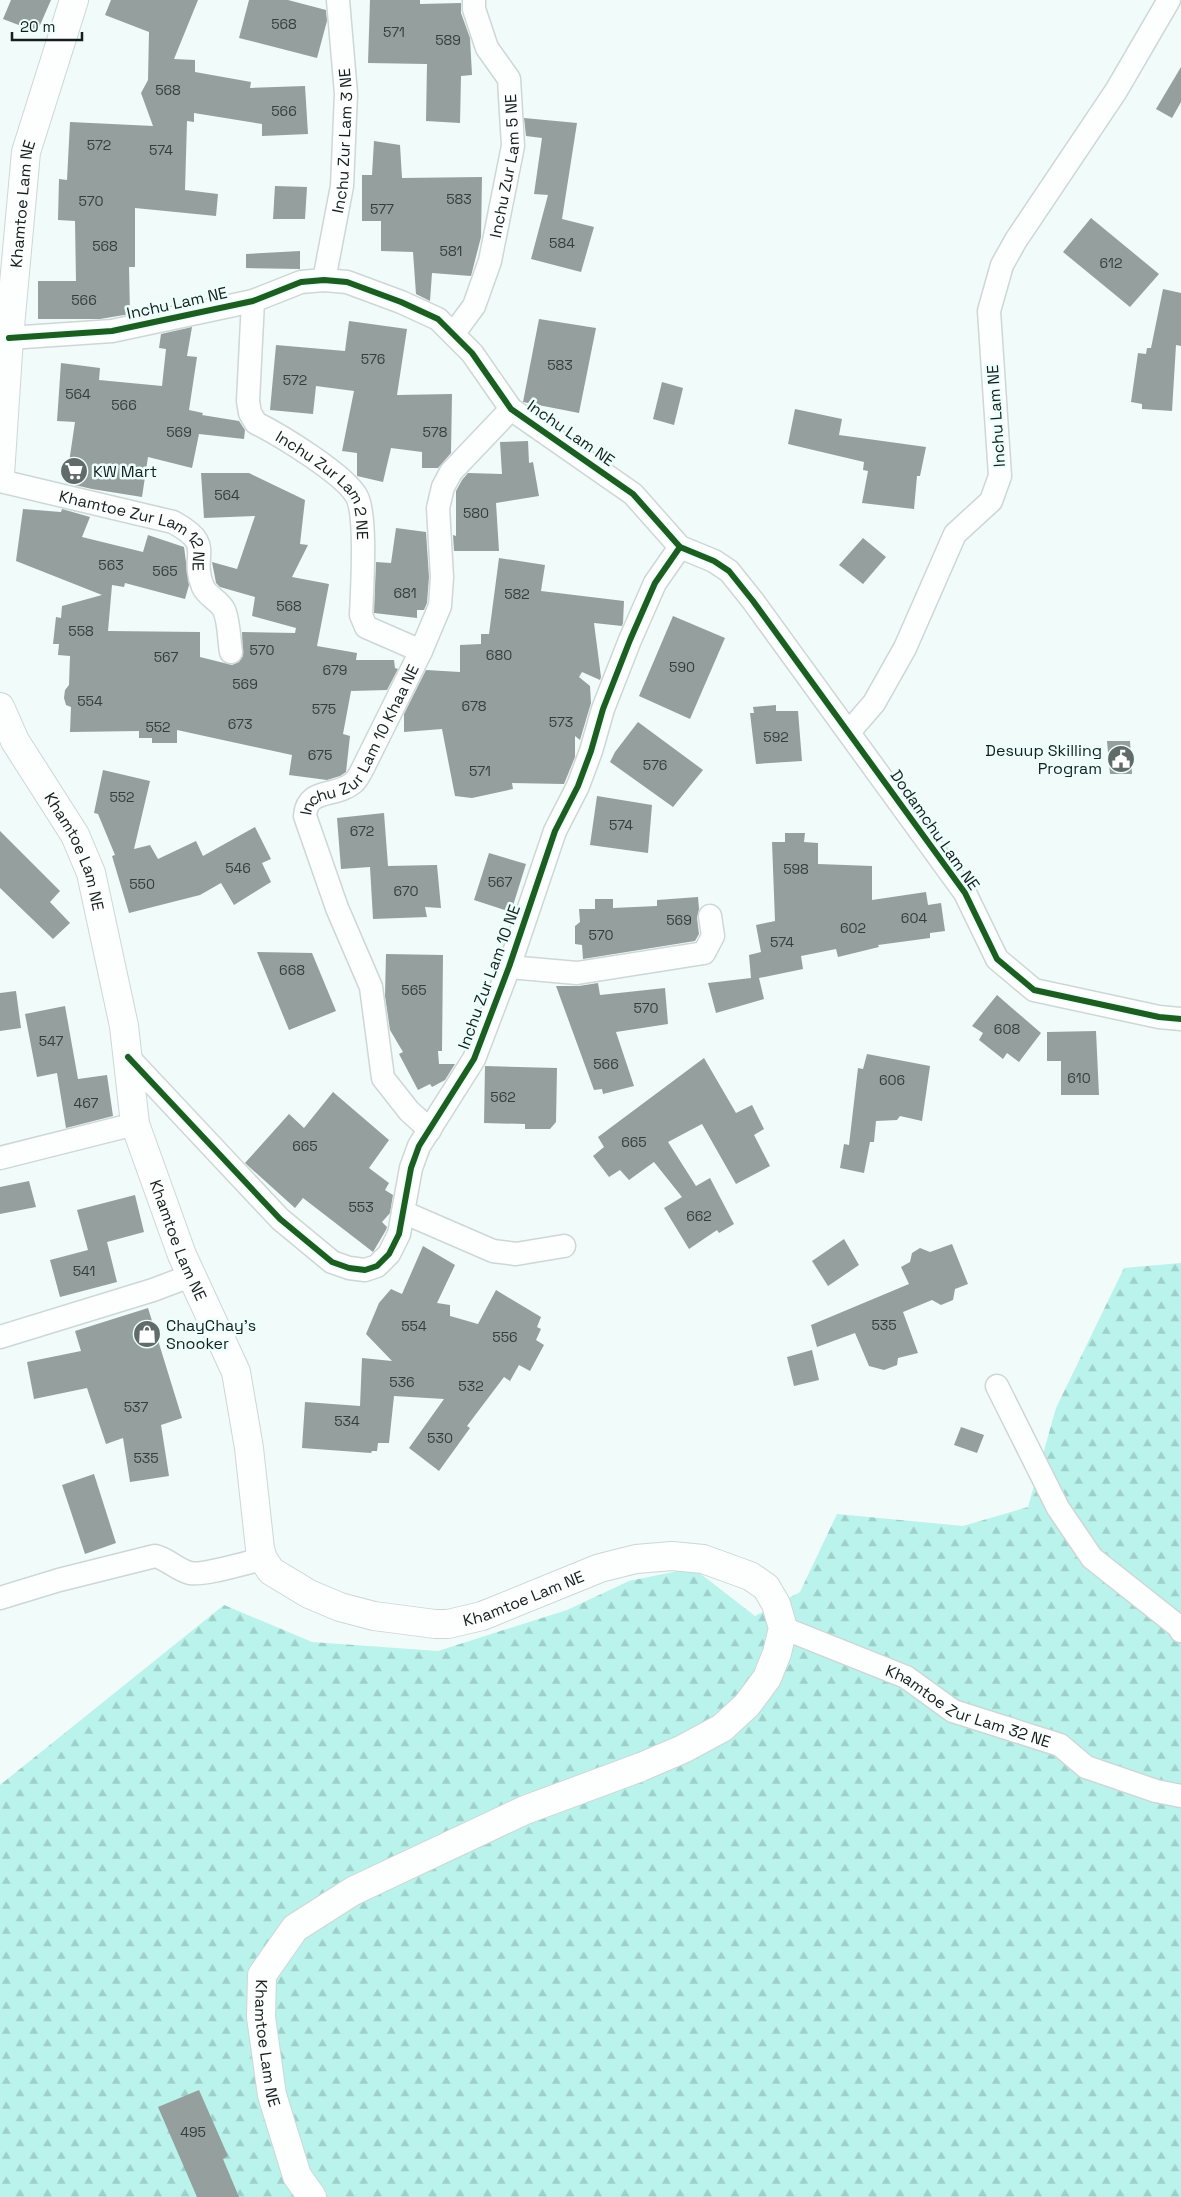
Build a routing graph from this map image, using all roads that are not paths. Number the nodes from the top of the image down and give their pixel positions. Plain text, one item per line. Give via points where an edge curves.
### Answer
1 (74, 0) edge
2 (338, 0) edge
3 (474, 0) edge
4 (1169, 0) edge
5 (324, 280) junction
6 (253, 301) junction
7 (454, 333) junction
8 (9, 338) junction
9 (511, 409) junction
10 (0, 475) edge
11 (0, 481) edge
12 (680, 548) junction
13 (421, 651) junction
14 (231, 652) dead end
15 (0, 707) edge
16 (848, 732) junction
17 (710, 916) dead end
18 (509, 967) junction
19 (1181, 1019) edge
20 (128, 1058) junction
21 (135, 1124) junction
22 (430, 1130) junction
23 (0, 1158) edge
24 (404, 1212) junction
25 (564, 1246) dead end
26 (190, 1273) junction
27 (0, 1337) edge
28 (996, 1386) dead end
29 (263, 1559) junction
30 (0, 1598) edge
31 (783, 1628) junction
32 (1181, 1631) edge
33 (1181, 1796) edge
34 (312, 2197) edge

1 - 8 main road, Khamtoe Lam NE via 26,152
2 - 5 street, Inchu Zur Lam 3 NE via 346,94 342,177
3 - 7 street, Inchu Zur Lam 5 NE via 487,48 509,79 513,146 490,261 474,306
4 - 16 street, Inchu Lam NE via 1116,91 1002,265 989,311 1000,476 991,501 955,534 905,648 874,703
5 - 6 street, Inchu Lam NE via 302,282
5 - 7 street, Inchu Lam NE via 347,282 401,302 438,319
6 - 8 street, Inchu Lam NE via 112,331
6 - 13 street, Inchu Zur Lam 2 NE via 248,387 250,413 256,423 344,479 357,497 362,515 361,615 366,627
7 - 9 street, Inchu Lam NE
8 - 10 main road, Khamtoe Lam NE
9 - 12 street, Inchu Lam NE via 633,494
9 - 13 street, Inchu Zur Lam 10 Khaa NE via 451,472 442,487 438,508 442,577 440,606
11 - 14 street, Khamtoe Zur Lam 12 NE via 173,522 189,531 199,542 204,589 224,609
12 - 16 street, Inchu Lam NE via 714,561 729,571
12 - 18 street, Inchu Zur Lam 10 NE via 655,583 630,640 578,786 555,831
13 - 22 street, Inchu Zur Lam 10 Khaa NE via 354,782 342,790 312,797 306,806 305,816 337,908 371,986 383,1078 409,1111
15 - 20 main road, Khamtoe Lam NE via 16,741 85,856 124,1026
16 - 19 street, Dodamchu Lam NE via 965,893 997,959 1034,990
17 - 18 street via 713,936 704,953 577,973
18 - 22 street, Inchu Zur Lam 10 NE via 474,1059
20 - 21 main road, Khamtoe Lam NE
20 - 24 street, Inchu Zur Lam 10 NE via 280,1219 332,1262 365,1270 377,1266 389,1254 399,1234
21 - 23 street
21 - 26 main road, Khamtoe Lam NE
22 - 24 street, Inchu Zur Lam 10 NE via 419,1146 411,1168
24 - 25 street via 493,1251 516,1254
26 - 27 street via 153,1290
26 - 29 main road, Khamtoe Lam NE via 236,1372
28 - 32 street via 1058,1508 1092,1558
29 - 30 street via 192,1573 155,1556
29 - 31 main road, Khamtoe Lam NE via 271,1571 289,1583 340,1607 374,1616 435,1624 482,1616 600,1568 636,1559 672,1556 703,1559 750,1576 766,1586 776,1604
31 - 33 street, Khamtoe Zur Lam 32 NE via 906,1677 953,1711 1060,1745 1086,1767
31 - 34 main road, Khamtoe Lam NE via 767,1678 747,1705 722,1728 641,1767 525,1810 353,1891 295,1928 262,1975 261,2017 272,2095 297,2176

